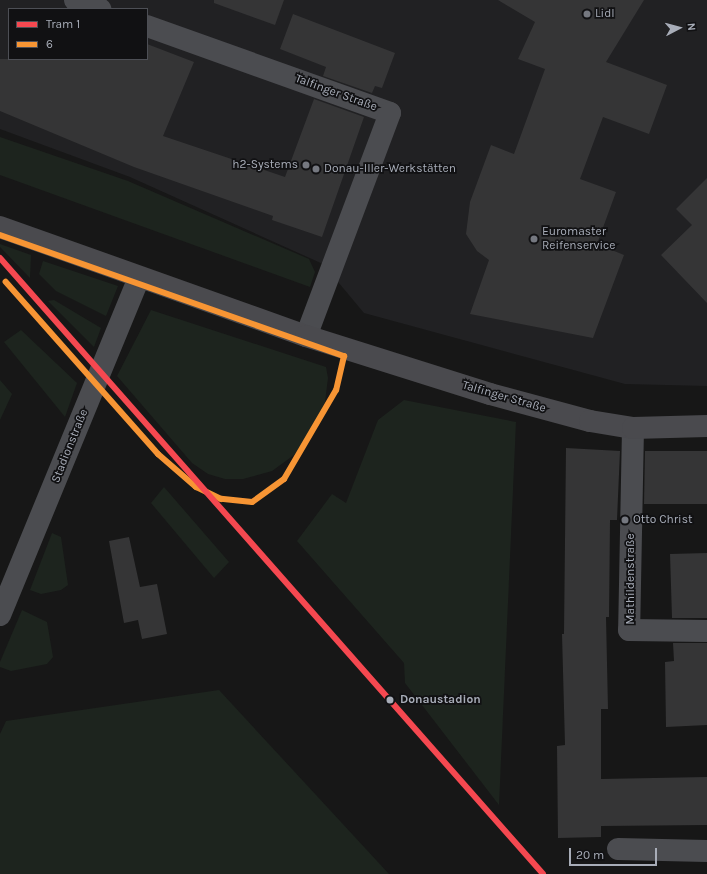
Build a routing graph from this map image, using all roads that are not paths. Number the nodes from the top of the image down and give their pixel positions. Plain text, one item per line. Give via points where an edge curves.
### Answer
1 (75, 0) edge
2 (97, 8) edge
3 (148, 26) edge
4 (0, 227) edge
5 (139, 278) junction
6 (306, 336) junction
7 (707, 426) edge
8 (633, 428) junction
9 (0, 615) edge
10 (707, 631) edge
11 (618, 849) dead end
12 (707, 851) edge

1 - 2 street
3 - 6 street, Talfinger Straße via 390,113
4 - 5 street, Talfinger Straße
5 - 6 street, Talfinger Straße
5 - 9 street, Stadionstraße
6 - 8 street, Talfinger Straße via 490,394 590,421
7 - 8 street, Talfinger Straße
8 - 10 street, Mathildenstraße via 629,630
11 - 12 street

